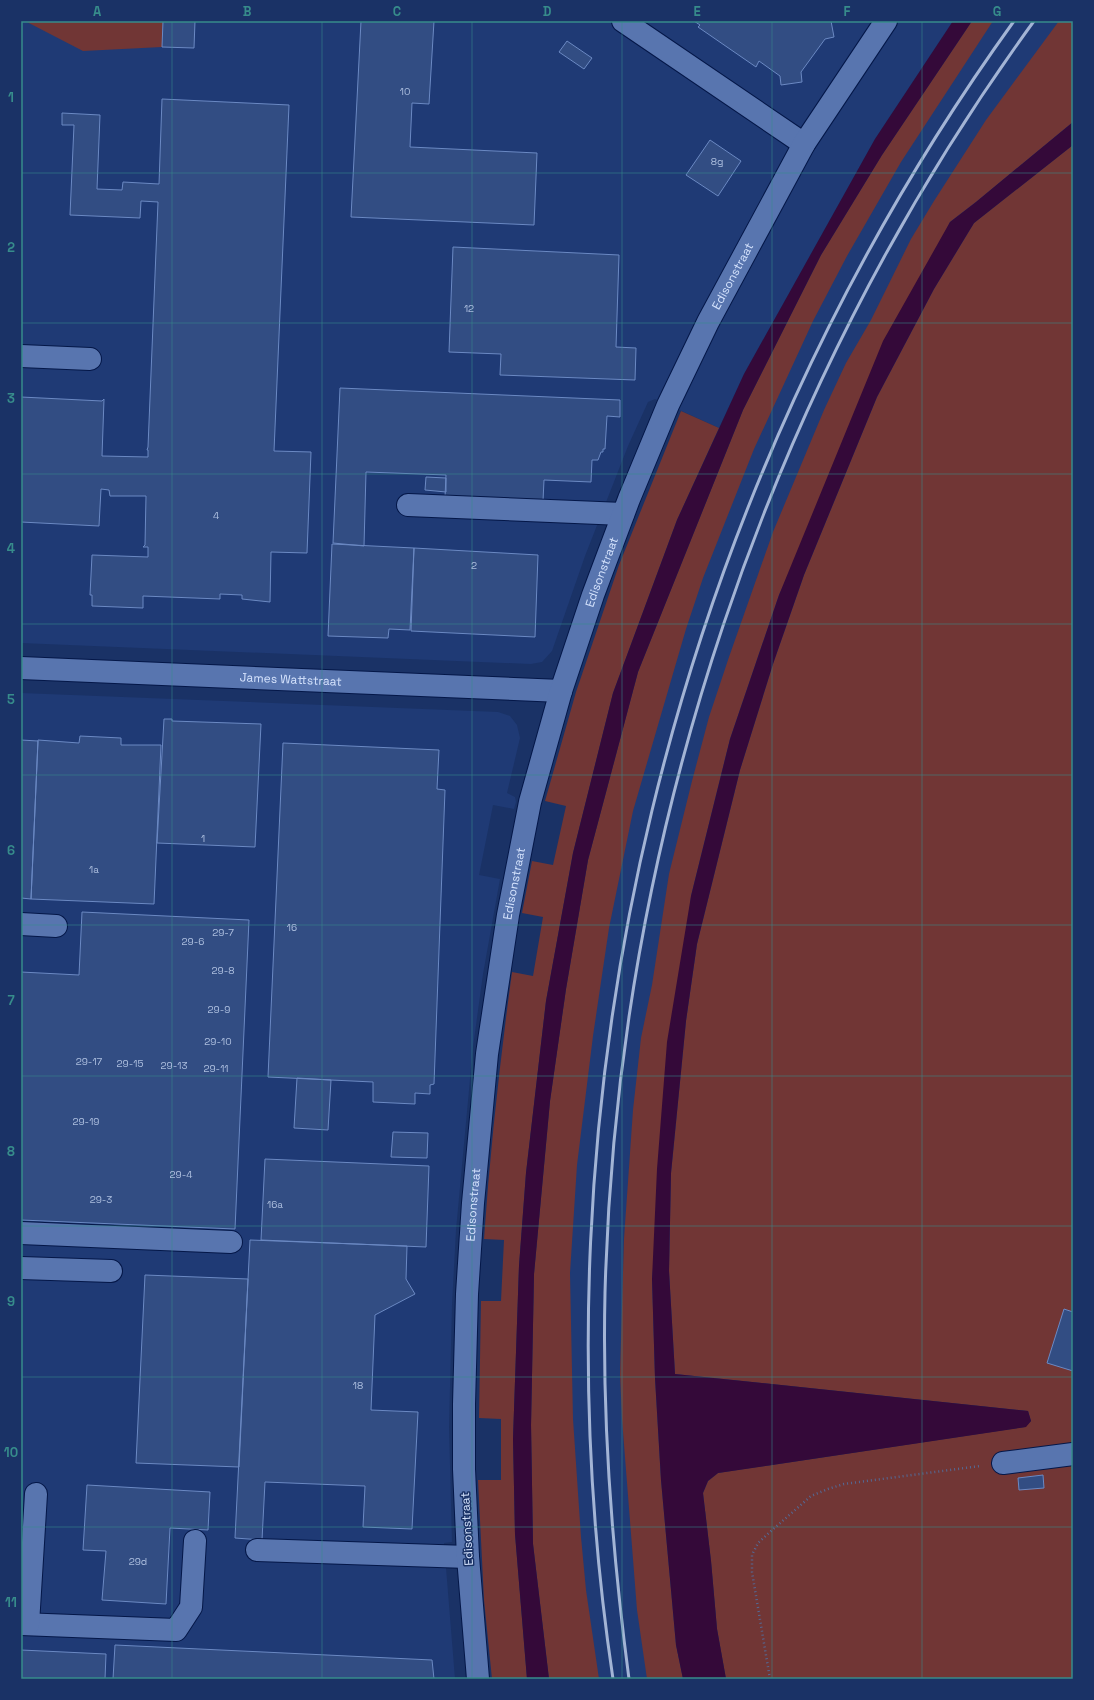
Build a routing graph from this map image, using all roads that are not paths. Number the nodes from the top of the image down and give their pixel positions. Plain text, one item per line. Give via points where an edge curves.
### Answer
1 (623, 21) edge
2 (886, 21) edge
3 (804, 144) junction
4 (21, 356) edge
5 (90, 359) dead end
6 (408, 505) dead end
7 (624, 514) junction
8 (21, 668) edge
9 (561, 691) junction
10 (21, 924) edge
11 (56, 926) dead end
12 (21, 1233) edge
13 (231, 1242) dead end
14 (21, 1268) edge
15 (111, 1271) dead end
16 (1073, 1454) edge
17 (1003, 1463) road end
18 (36, 1494) dead end
19 (195, 1541) dead end
20 (257, 1550) dead end
21 (468, 1557) junction
22 (25, 1624) edge
23 (478, 1679) edge

1 - 3 street
2 - 3 street, Edisonstraat
3 - 7 street, Edisonstraat via 708,322 668,405
4 - 5 street
6 - 7 street
7 - 9 street, Edisonstraat via 593,595
8 - 9 street, James Wattstraat
9 - 21 street, Edisonstraat via 539,767 518,859 487,1054 473,1196 467,1294 464,1447
10 - 11 street
12 - 13 street
14 - 15 street
16 - 17 street
18 - 22 street
19 - 22 street via 191,1607 176,1630
20 - 21 street
21 - 23 street, Edisonstraat

